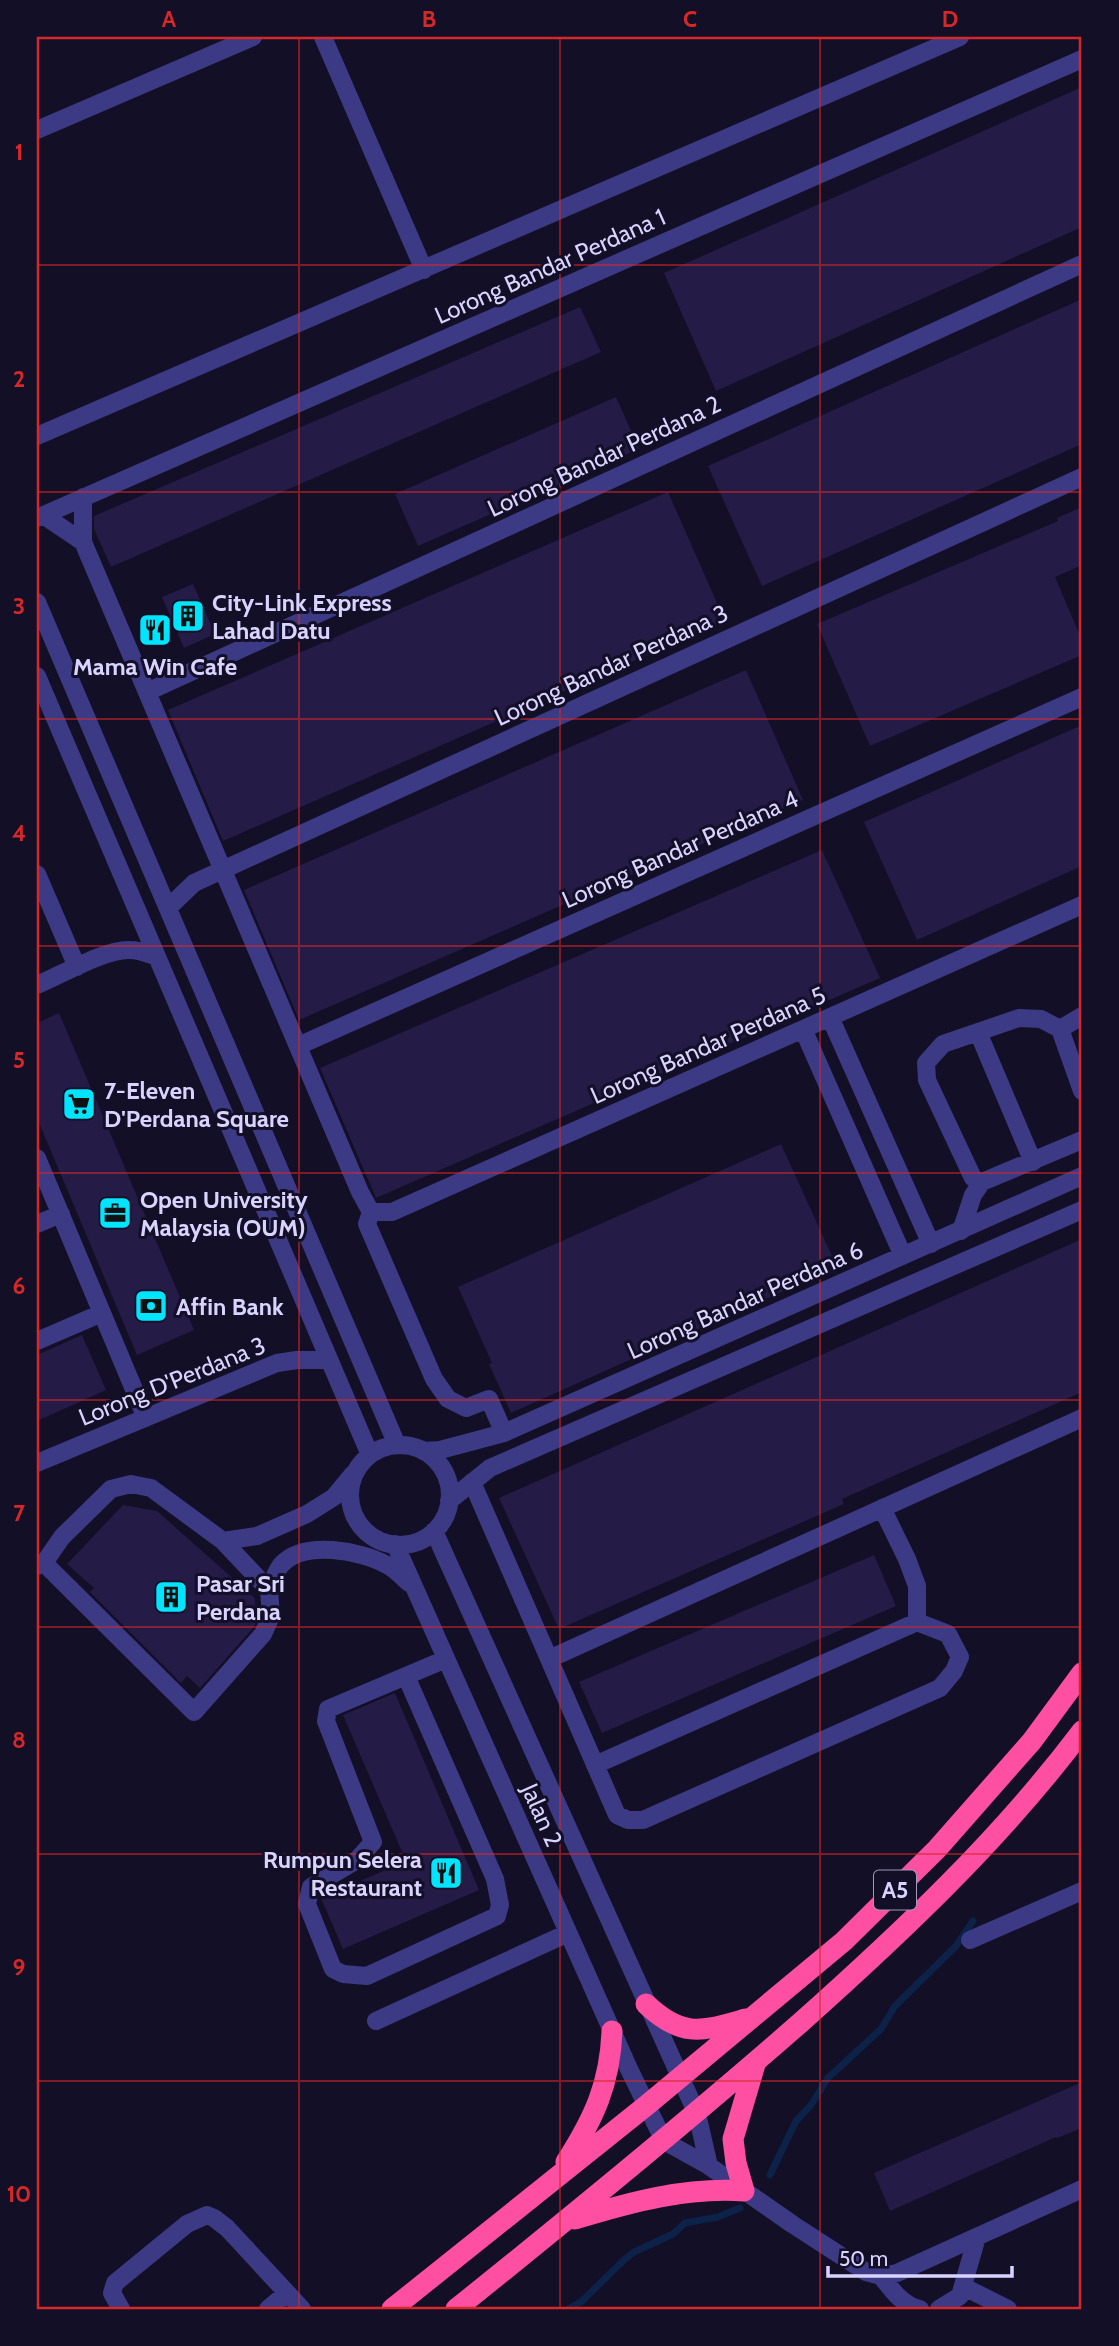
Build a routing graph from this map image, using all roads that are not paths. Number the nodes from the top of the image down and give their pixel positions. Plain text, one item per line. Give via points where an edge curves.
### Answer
1 (253, 37) edge
2 (323, 37) edge
3 (960, 37) edge
4 (1082, 59) edge
5 (37, 130) edge
6 (1082, 264) edge
7 (424, 270) junction
8 (37, 436) edge
9 (1082, 477) edge
10 (83, 497) junction
11 (40, 516) edge
12 (83, 542) junction
13 (37, 602) edge
14 (37, 676) edge
15 (147, 692) junction
16 (1082, 697) edge
17 (223, 870) junction
18 (37, 874) edge
19 (1082, 905) edge
20 (167, 908) junction
21 (157, 957) junction
22 (77, 967) junction
23 (37, 985) edge
24 (1082, 1016) edge
25 (830, 1017) junction
26 (803, 1029) junction
27 (1060, 1029) junction
28 (978, 1032) junction
29 (298, 1046) junction
30 (1082, 1091) edge
31 (1082, 1140) edge
32 (37, 1158) edge
33 (1033, 1161) junction
34 (1082, 1176) edge
35 (982, 1182) junction
36 (1082, 1210) edge
37 (372, 1212) junction
38 (61, 1214) junction
39 (37, 1224) edge
40 (961, 1231) junction
41 (931, 1244) junction
42 (904, 1256) junction
43 (102, 1313) junction
44 (37, 1341) edge
45 (329, 1360) junction
46 (146, 1418) junction
47 (1082, 1418) edge
48 (504, 1433) junction
49 (397, 1445) junction
50 (423, 1451) junction
51 (370, 1455) junction
52 (37, 1463) edge
53 (355, 1472) junction
54 (472, 1482) junction
55 (449, 1501) junction
56 (882, 1508) junction
57 (434, 1531) junction
58 (223, 1541) junction
59 (395, 1545) junction
60 (40, 1565) edge
61 (414, 1588) junction
62 (269, 1590) junction
63 (917, 1622) junction
64 (446, 1659) junction
65 (549, 1659) junction
66 (1082, 1673) edge
67 (406, 1676) junction
68 (1082, 1731) edge
69 (595, 1765) junction
70 (1082, 1891) edge
71 (568, 1933) junction
72 (970, 1940) dead end
73 (646, 2004) junction
74 (753, 2017) junction
75 (376, 2021) dead end
76 (612, 2031) junction
77 (756, 2061) junction
78 (680, 2078) junction
79 (647, 2105) junction
80 (696, 2114) junction
81 (664, 2141) junction
82 (709, 2166) junction
83 (558, 2176) junction
84 (1082, 2189) edge
85 (744, 2191) junction
86 (563, 2223) junction
87 (977, 2237) junction
88 (881, 2276) junction
89 (964, 2287) junction
90 (287, 2293) junction
91 (121, 2309) edge
92 (268, 2309) edge
93 (302, 2309) edge
94 (392, 2309) edge
95 (456, 2309) edge
96 (920, 2309) edge
97 (939, 2309) edge
98 (1008, 2309) edge

1 - 5 street
2 - 7 street
3 - 7 street
4 - 10 street, Lorong Bandar Perdana 1
6 - 15 street, Lorong Bandar Perdana 2
7 - 8 street
9 - 17 street, Lorong Bandar Perdana 3
10 - 11 street, Lorong Bandar Perdana 1
10 - 12 street
11 - 12 street
12 - 15 street
13 - 20 street
14 - 21 street
15 - 17 street
16 - 29 street, Lorong Bandar Perdana 4
17 - 20 street, Lorong Bandar Perdana 3 via 194,883
17 - 29 street
18 - 22 street
19 - 25 street, Lorong Bandar Perdana 5
20 - 49 street
21 - 22 street via 127,949
21 - 45 street
22 - 23 street
24 - 27 street
25 - 26 street, Lorong Bandar Perdana 5
25 - 41 street
26 - 37 street, Lorong Bandar Perdana 5 via 392,1212
26 - 42 street
27 - 28 street via 1041,1019 1019,1018
27 - 30 street
28 - 33 street
28 - 35 street via 943,1044 926,1063 927,1080 970,1173
29 - 37 street
31 - 33 street
32 - 38 street
33 - 35 street
34 - 40 street, Lorong Bandar Perdana 6
35 - 40 street
36 - 54 street via 490,1468
37 - 48 street via 367,1224 434,1379 448,1399 466,1408 489,1399
38 - 39 street
38 - 43 street
40 - 41 street, Lorong Bandar Perdana 6
41 - 42 street, Lorong Bandar Perdana 6
42 - 48 street, Lorong Bandar Perdana 6
43 - 44 street
43 - 46 street
45 - 46 street, Lorong D'Perdana 3 via 277,1363
45 - 51 street
46 - 52 street, Lorong D'Perdana 3
47 - 56 street
48 - 50 street, Lorong Bandar Perdana 6
49 - 50 street
49 - 51 street
50 - 55 street via 444,1471
51 - 53 street
53 - 58 street via 334,1497 307,1514 257,1536
53 - 59 street via 350,1503 356,1519 366,1532
54 - 55 street
54 - 65 street
55 - 57 street
56 - 63 street via 917,1586
56 - 65 street
57 - 59 street via 409,1544
57 - 73 street, Jalan 2
58 - 60 street via 151,1488 131,1484 111,1489 62,1536
58 - 62 street
59 - 61 street, Jalan 2
60 - 62 street via 194,1712 263,1634 271,1616
61 - 62 street via 389,1566 353,1552 321,1549 298,1554 281,1565
61 - 64 street, Jalan 2
63 - 69 street
63 - 69 street via 948,1633 960,1657 940,1688 680,1804 643,1820 617,1815
64 - 67 street
64 - 71 street, Jalan 2
65 - 69 street
66 - 74 highway, A5 via 1032,1741 937,1849 844,1941
67 - 67 street via 328,1709 326,1721 373,1842 357,1860 311,1887 307,1904 333,1969 343,1974 366,1976 497,1916 500,1905 495,1879
68 - 77 highway, A5 via 963,1870 862,1968
70 - 72 street
71 - 75 street
71 - 76 street, Jalan 2
73 - 74 highway via 678,2027 704,2030
73 - 78 street, Jalan 2
74 - 78 highway, A5
76 - 79 street, Jalan 2
76 - 83 highway via 611,2060 597,2107
77 - 80 highway, A5
77 - 85 highway via 733,2139
78 - 79 highway, A5
78 - 80 street, Jalan 2
79 - 81 street, Jalan 2
79 - 83 highway, A5
80 - 81 highway, A5
80 - 82 street, Jalan 2
81 - 82 street
81 - 86 highway, A5
82 - 85 street
83 - 94 highway, A5
84 - 87 street
85 - 86 highway via 681,2193
85 - 88 street via 866,2272
86 - 95 highway, A5
87 - 88 street
87 - 89 street
88 - 96 street via 897,2295
89 - 97 street via 960,2296
89 - 98 street
90 - 91 street via 227,2228 207,2215 187,2224 115,2283 112,2293
90 - 92 street
90 - 93 street

